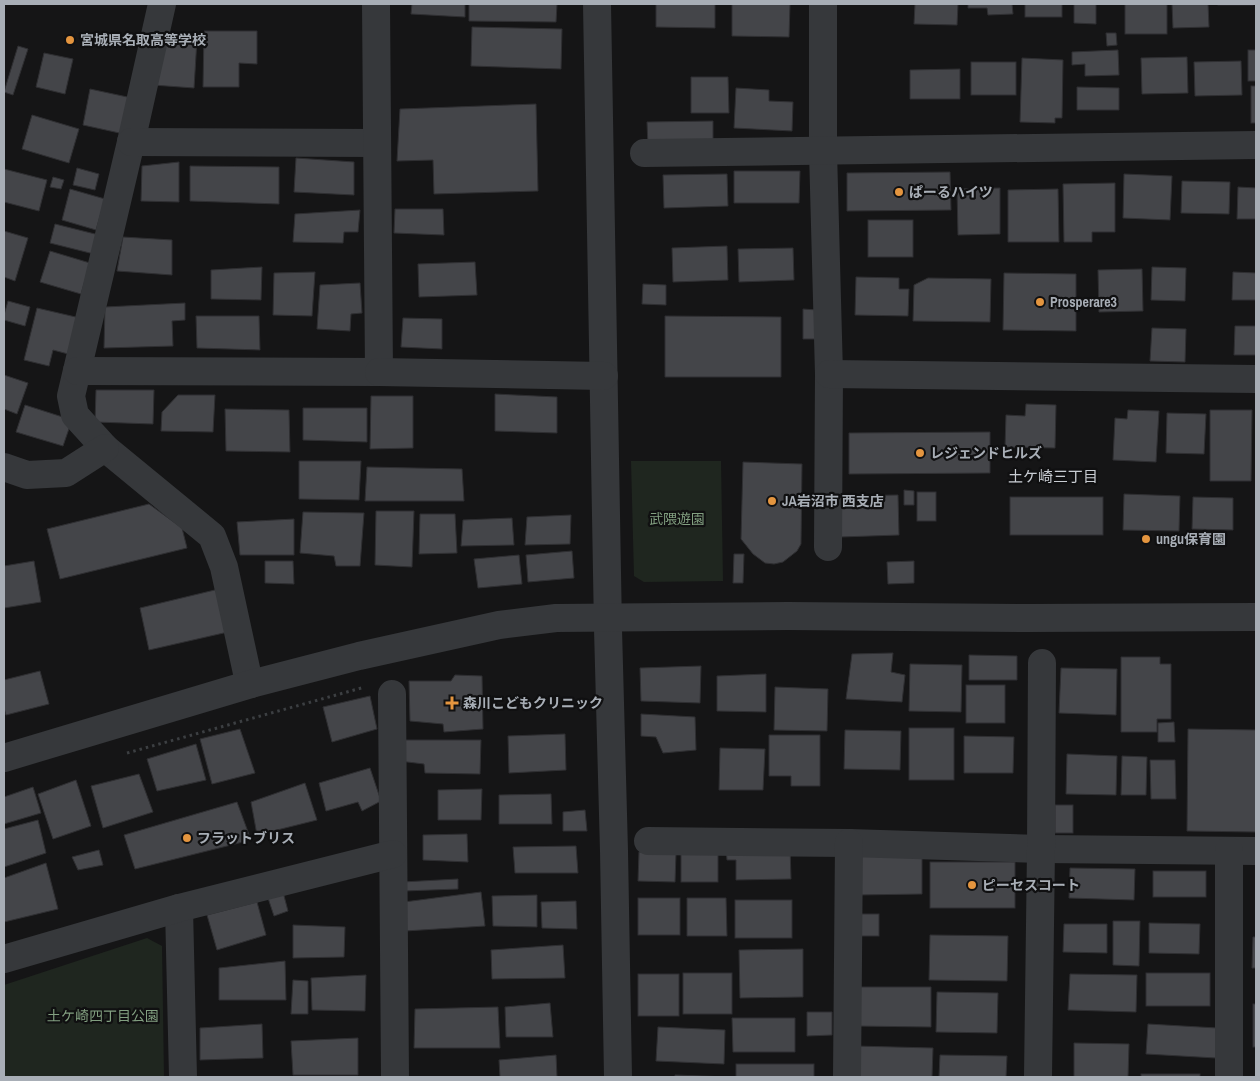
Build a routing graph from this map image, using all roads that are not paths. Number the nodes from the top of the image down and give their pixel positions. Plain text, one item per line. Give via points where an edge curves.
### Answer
1 (162, 4) edge
2 (376, 4) edge
3 (597, 4) edge
4 (823, 4) edge
5 (131, 142) junction
6 (377, 143) junction
7 (1256, 145) edge
8 (823, 151) junction
9 (644, 153) dead end
10 (77, 370) junction
11 (379, 372) junction
12 (829, 374) junction
13 (604, 376) junction
14 (1256, 379) edge
15 (106, 448) junction
16 (4, 467) edge
17 (828, 547) dead end
18 (608, 617) junction
19 (1256, 617) edge
20 (1042, 663) dead end
21 (251, 684) junction
22 (392, 694) dead end
23 (4, 758) edge
24 (648, 841) dead end
25 (849, 843) junction
26 (1041, 849) junction
27 (1229, 851) junction
28 (1256, 851) edge
29 (393, 854) junction
30 (179, 908) junction
31 (4, 959) edge
32 (183, 1077) edge
33 (396, 1077) edge
34 (618, 1077) edge
35 (847, 1077) edge
36 (1038, 1077) edge
37 (1229, 1077) edge

1 - 5 street
2 - 6 street
3 - 13 street
4 - 8 street
5 - 6 street
5 - 10 street
6 - 11 street
7 - 8 street
8 - 9 street
8 - 12 street
10 - 11 street
10 - 15 street via 71,396 75,415
11 - 13 street
12 - 14 street
12 - 17 street
13 - 18 street
15 - 16 street via 66,473 27,475
15 - 21 street via 212,536 224,567
18 - 19 street
18 - 21 street via 556,618 499,625
18 - 34 street
20 - 26 street
21 - 23 street
22 - 29 street
24 - 25 street
25 - 26 street
25 - 35 street
26 - 27 street
26 - 36 street
27 - 28 street
27 - 37 street
29 - 30 street
29 - 33 street
30 - 31 street
30 - 32 street

